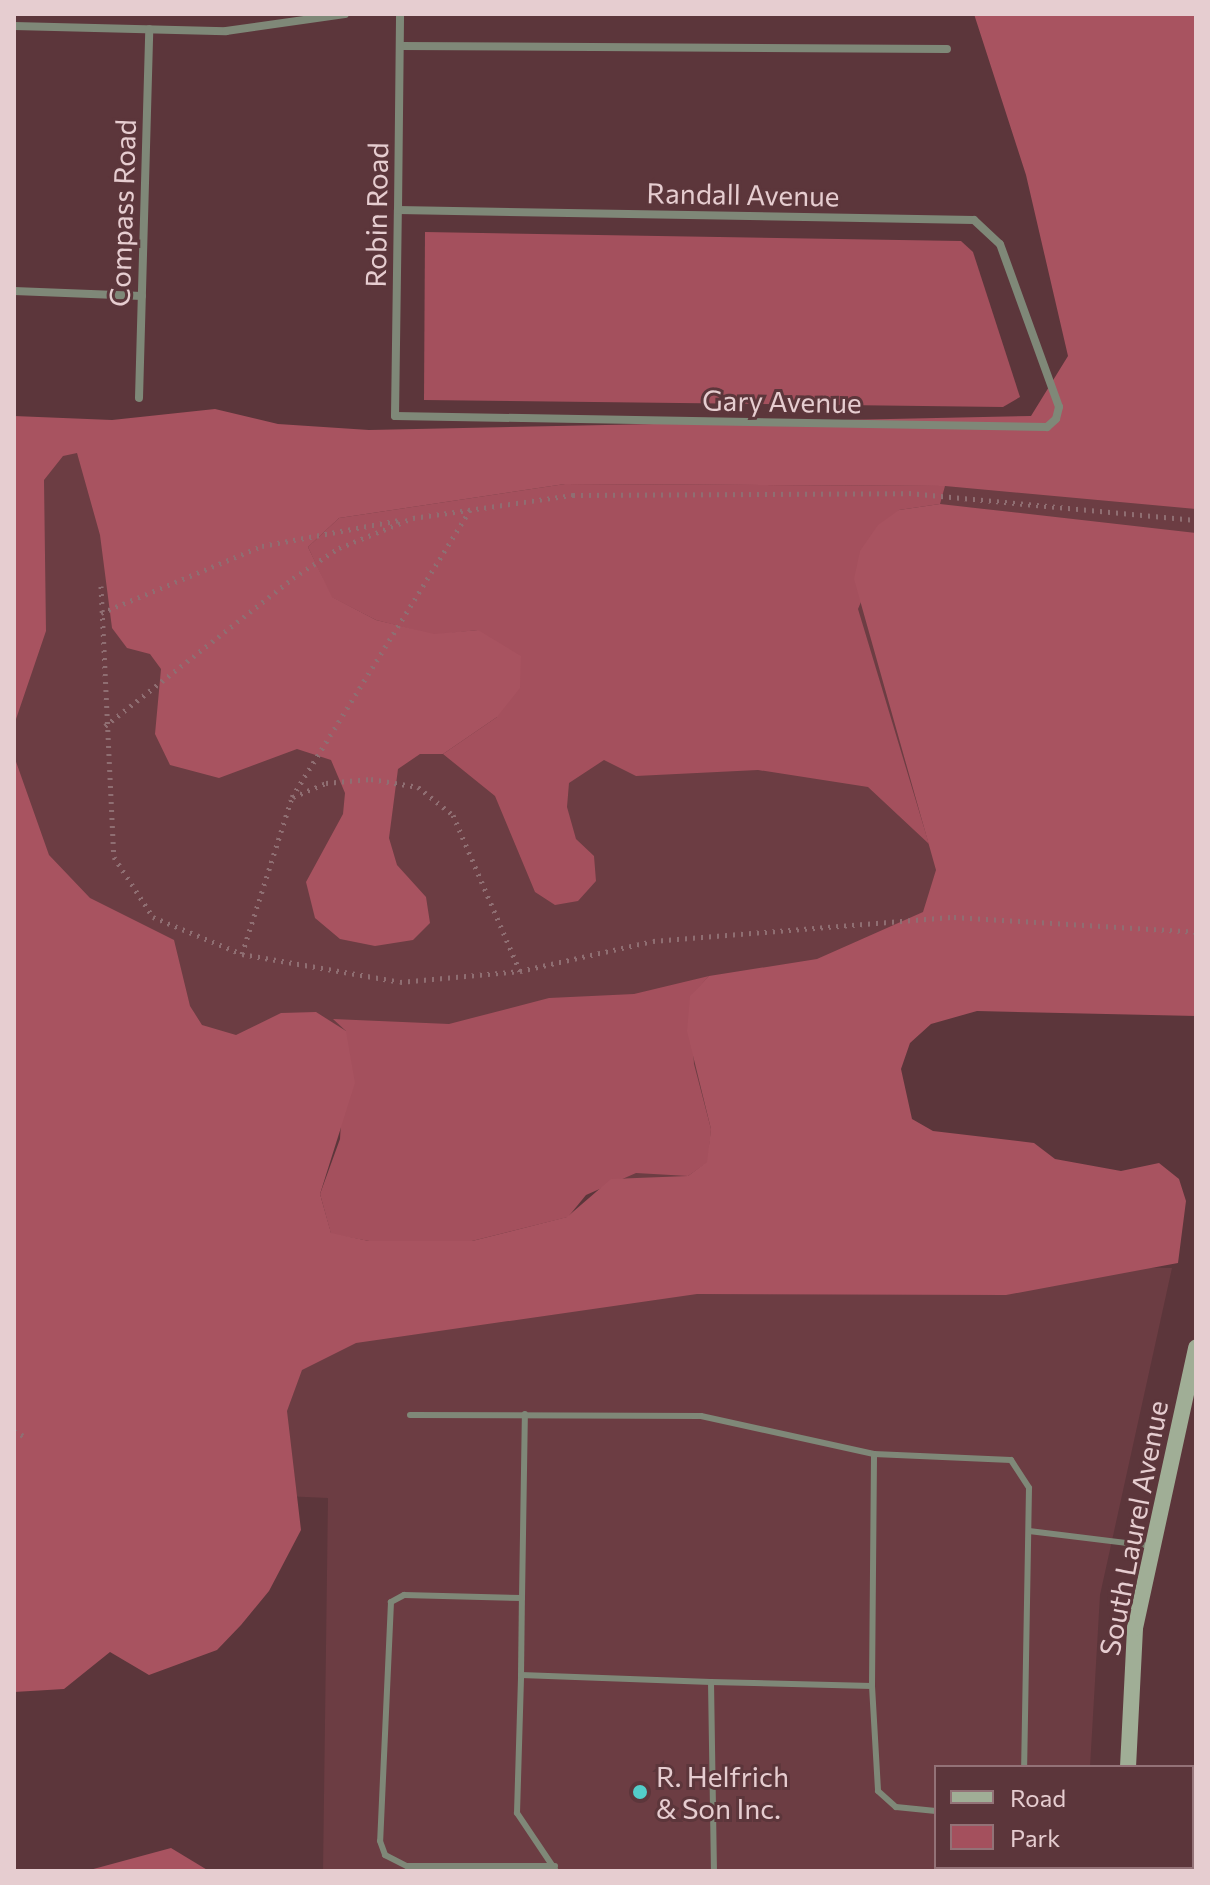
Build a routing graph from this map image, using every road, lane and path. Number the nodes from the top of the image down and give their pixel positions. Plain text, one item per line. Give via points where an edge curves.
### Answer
1 (345, 14) edge
2 (400, 14) edge
3 (14, 26) edge
4 (149, 29) junction
5 (400, 46) junction
6 (947, 49) dead end
7 (398, 210) junction
8 (14, 291) edge
9 (142, 296) junction
10 (1025, 316) joint
11 (139, 398) dead end
12 (395, 416) joint
13 (471, 509) junction
14 (413, 518) junction
15 (1196, 520) edge
16 (101, 586) dead end
17 (101, 613) junction
18 (104, 726) junction
19 (292, 797) junction
20 (1196, 932) edge
21 (242, 954) junction
22 (520, 971) junction
23 (1196, 1348) edge
24 (525, 1414) junction
25 (410, 1415) dead end
26 (14, 1431) edge
27 (24, 1436) dead end
28 (874, 1454) junction
29 (1029, 1531) junction
30 (1154, 1546) junction
31 (522, 1598) junction
32 (521, 1675) junction
33 (711, 1682) junction
34 (872, 1686) junction
35 (1024, 1765) edge
36 (1128, 1765) edge
37 (934, 1811) edge
38 (556, 1869) edge
39 (714, 1871) edge

1 - 4 street via 270,29
2 - 5 street, Robin Road
3 - 4 street
4 - 9 street, Compass Road
5 - 6 street
5 - 7 street, Robin Road
7 - 10 street, Randall Avenue via 974,220 1000,244
7 - 12 street, Robin Road
8 - 9 street
9 - 11 street, Compass Road
10 - 12 street, Gary Avenue via 1059,407 1047,427
13 - 14 path
13 - 15 path via 573,495 909,493
13 - 19 path
14 - 17 path via 262,546
14 - 18 path via 339,548 293,578
16 - 17 path
17 - 18 path
18 - 21 path via 106,814 125,884 171,928
19 - 21 path
19 - 22 path via 326,783 371,779 418,787 453,815
20 - 22 path via 954,917 653,941
21 - 22 path via 400,982
23 - 30 street, South Laurel Avenue
24 - 25 lane
24 - 28 lane via 701,1416
24 - 31 lane
26 - 27 path
28 - 29 lane via 1011,1460 1028,1478
28 - 34 lane
29 - 30 lane
29 - 35 lane
30 - 36 street, South Laurel Avenue via 1135,1628
31 - 32 lane
31 - 38 lane via 404,1595 391,1602 380,1841 385,1855 407,1866
32 - 33 lane
32 - 38 lane via 517,1813
33 - 34 lane
33 - 39 lane
34 - 37 lane via 878,1791 896,1807

